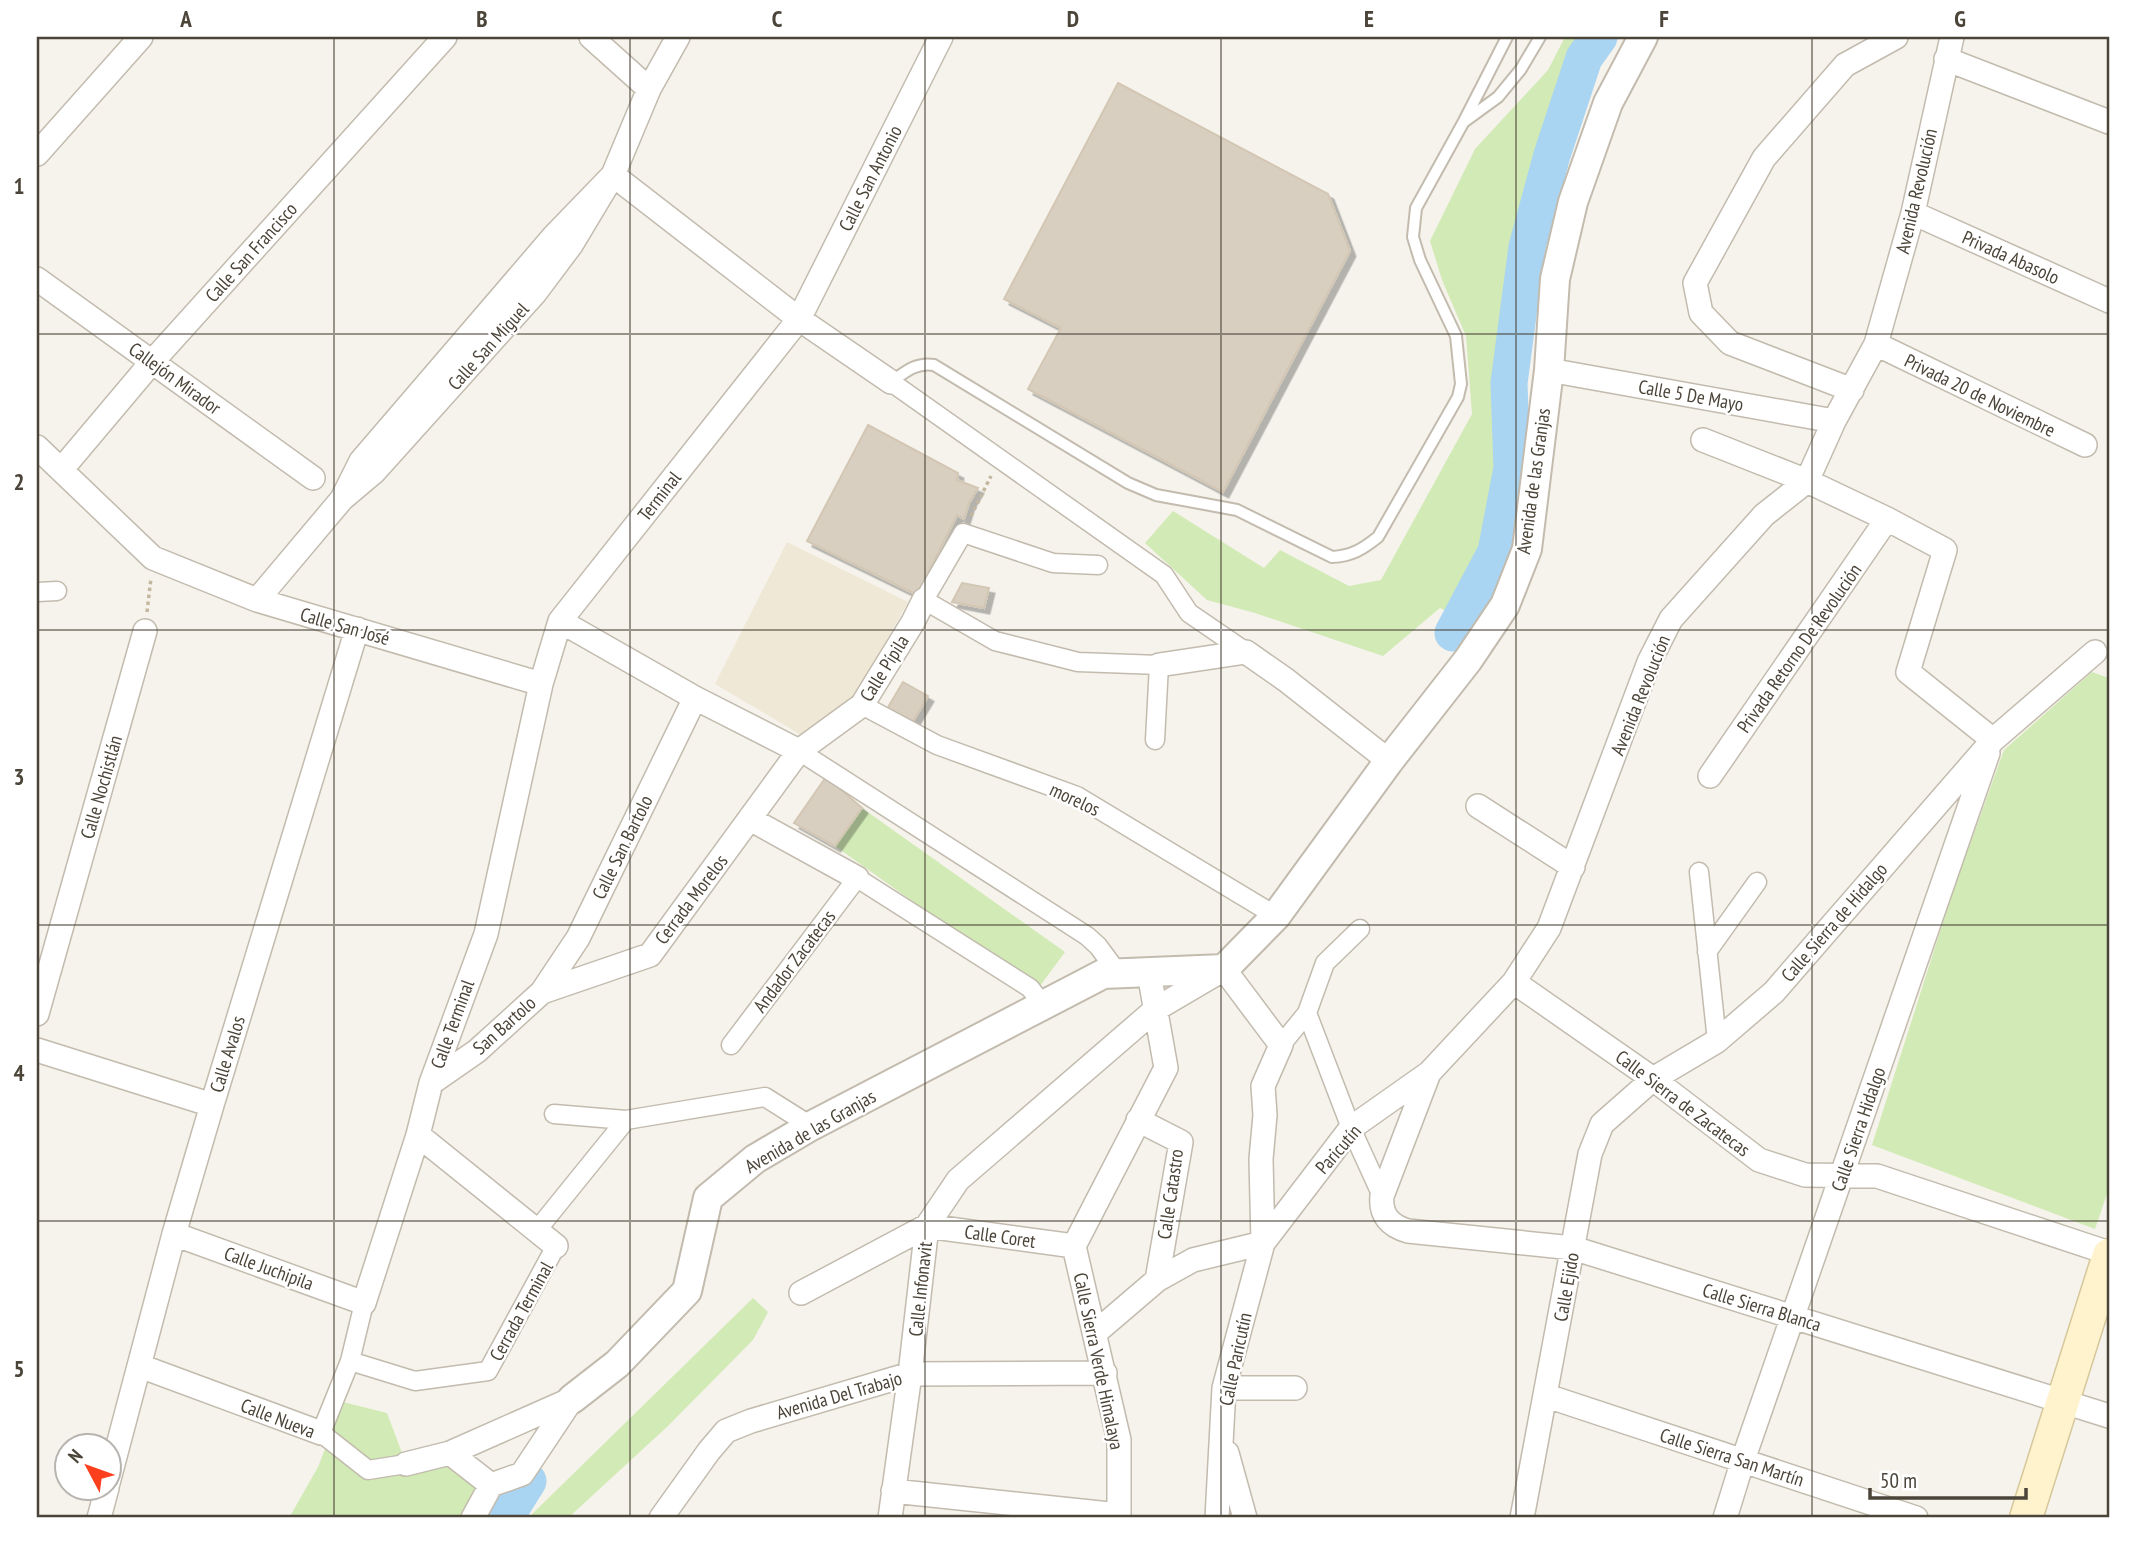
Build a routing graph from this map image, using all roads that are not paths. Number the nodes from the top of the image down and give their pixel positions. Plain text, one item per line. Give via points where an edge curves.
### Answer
1 (141, 37) edge
2 (445, 37) edge
3 (591, 37) edge
4 (678, 37) edge
5 (941, 37) edge
6 (1507, 37) edge
7 (1540, 37) edge
8 (1643, 37) edge
9 (1896, 37) edge
10 (1949, 48) edge
11 (649, 89) junction
12 (2109, 122) edge
13 (1463, 123) junction
14 (37, 153) edge
15 (613, 175) junction
16 (1913, 213) junction
17 (37, 279) edge
18 (2109, 301) edge
19 (800, 319) junction
20 (1876, 344) junction
21 (152, 362) junction
22 (1549, 370) junction
23 (891, 382) junction
24 (1852, 390) junction
25 (1833, 421) junction
26 (1703, 440) dead end
27 (2085, 445) dead end
28 (37, 447) edge
29 (61, 470) junction
30 (313, 478) dead end
31 (1807, 481) junction
32 (1887, 519) junction
33 (1098, 565) dead end
34 (57, 591) dead end
35 (37, 592) edge
36 (257, 600) junction
37 (924, 600) junction
38 (560, 621) junction
39 (357, 629) junction
40 (145, 631) road end
41 (1246, 652) junction
42 (2095, 652) dead end
43 (1159, 665) junction
44 (541, 684) junction
45 (695, 698) junction
46 (862, 705) junction
47 (1154, 740) dead end
48 (1993, 740) junction
49 (799, 751) junction
50 (1389, 761) junction
51 (1710, 776) dead end
52 (1478, 806) dead end
53 (750, 820) junction
54 (1573, 867) junction
55 (1699, 872) dead end
56 (857, 878) junction
57 (1757, 882) dead end
58 (1276, 916) junction
59 (1360, 929) dead end
60 (1707, 952) junction
61 (1224, 969) junction
62 (1118, 973) junction
63 (1149, 973) junction
64 (1514, 982) junction
65 (542, 992) junction
66 (1043, 1005) junction
67 (1156, 1009) junction
68 (1307, 1013) junction
69 (37, 1014) edge
70 (1717, 1041) junction
71 (731, 1045) dead end
72 (1281, 1045) junction
73 (37, 1051) edge
74 (1429, 1073) junction
75 (1653, 1079) junction
76 (431, 1083) junction
77 (212, 1105) junction
78 (554, 1114) dead end
79 (626, 1119) junction
80 (1138, 1120) junction
81 (811, 1126) junction
82 (1351, 1128) junction
83 (418, 1135) junction
84 (1842, 1177) junction
85 (1382, 1196) junction
86 (927, 1226) junction
87 (537, 1230) junction
88 (174, 1234) junction
89 (1263, 1243) junction
90 (1073, 1245) junction
91 (556, 1246) joint
92 (1573, 1248) junction
93 (2109, 1254) edge
94 (1157, 1280) junction
95 (801, 1293) dead end
96 (365, 1303) junction
97 (1793, 1317) junction
98 (1095, 1333) junction
99 (350, 1361) junction
100 (140, 1366) junction
101 (1105, 1373) junction
102 (910, 1374) junction
103 (1224, 1388) junction
104 (1295, 1388) dead end
105 (1546, 1396) junction
106 (572, 1398) junction
107 (2061, 1402) junction
108 (2109, 1416) edge
109 (122, 1432) edge
110 (321, 1433) junction
111 (1221, 1434) junction
112 (450, 1453) junction
113 (1743, 1460) junction
114 (406, 1464) joint
115 (491, 1485) junction
116 (893, 1491) junction
117 (1119, 1517) edge
118 (473, 1518) edge
119 (661, 1518) edge
120 (890, 1518) edge
121 (1217, 1518) edge
122 (1245, 1518) edge
123 (1522, 1518) edge
124 (1725, 1518) edge
125 (1916, 1518) edge
126 (2026, 1518) edge

1 - 14 street
2 - 21 street, Calle San Francisco
3 - 11 street
4 - 11 street, Calle San Miguel
5 - 19 street, Calle San Antonio
6 - 13 lane
7 - 13 lane via 1498,97
8 - 22 street, Avenida de las Granjas via 1608,103 1573,202 1555,279
9 - 24 street via 1845,65 1764,158 1695,283 1701,313 1730,343
10 - 12 street
10 - 16 street, Avenida Revolución
11 - 15 street, Calle San Miguel
13 - 23 lane via 1416,208 1413,237 1456,337 1458,397 1378,537 1360,551 1332,557 1237,510 1156,495 1128,483 934,365 923,363
15 - 19 street
15 - 36 street, Calle San Miguel via 535,293 374,472 342,499
16 - 18 street, Privada Abasolo
16 - 20 street, Avenida Revolución
17 - 21 street, Callejón Mirador
19 - 23 street
19 - 38 street, Terminal
20 - 24 street, Avenida Revolución
20 - 27 street, Privada 20 de Noviembre
21 - 29 street, Calle San Francisco
21 - 30 street, Callejón Mirador
22 - 25 street, Calle 5 De Mayo
22 - 50 street, Avenida de las Granjas via 1527,549 1505,605
23 - 41 street via 1164,575 1189,612
24 - 25 street, Avenida Revolución
25 - 31 street, Avenida Revolución
26 - 31 street
28 - 29 street
29 - 36 street, Calle San José via 153,558
31 - 32 street
31 - 54 street, Avenida Revolución via 1764,515 1671,619 1649,662
32 - 48 street via 1945,550 1908,672
32 - 51 street, Privada Retorno De Revolución
33 - 37 street via 1053,564 963,533
34 - 35 street
36 - 39 street, Calle San José
37 - 43 street via 995,641 1078,662
37 - 46 street, Calle Pípila
38 - 44 street, Terminal
38 - 45 street
39 - 44 street, Calle San José
39 - 77 street, Calle Avalos
40 - 69 street, Calle Nochistlán
41 - 43 street
41 - 50 street
42 - 48 street, Calle Sierra de Hidalgo
43 - 47 street
44 - 76 street, Calle Terminal via 486,934
45 - 49 street
45 - 65 street, Calle San Bartolo via 578,938
46 - 49 street, Calle Pípila
46 - 58 street, morelos via 937,745 1077,796
48 - 70 street, Calle Sierra de Hidalgo via 1774,992
48 - 84 street, Calle Sierra Hidalgo
49 - 53 street, Cerrada Morelos
49 - 62 street via 1087,936
50 - 58 street, Avenida de las Granjas
52 - 54 street
53 - 56 street
53 - 65 street, Cerrada Morelos via 650,954
54 - 64 street, Avenida Revolución via 1549,928
55 - 60 street
56 - 66 street via 1030,988
56 - 71 street, Andador Zacatecas
57 - 60 street
58 - 61 street, Avenida de las Granjas
59 - 68 street via 1325,963
60 - 70 street
61 - 63 street, Avenida de las Granjas
61 - 67 street, Avenida de las Granjas
61 - 72 street
62 - 63 street, Avenida de las Granjas
62 - 66 street, Avenida de las Granjas via 1103,974
63 - 67 street
64 - 74 street, Avenida Revolución
64 - 75 street, Calle Sierra de Zacatecas
65 - 76 street, San Bartolo via 477,1051
66 - 81 street, Avenida de las Granjas
67 - 80 street via 1166,1068
67 - 86 street, Avenida de las Granjas via 958,1180
68 - 72 street
68 - 82 street
70 - 75 street, Calle Sierra de Hidalgo
72 - 89 street via 1263,1086
73 - 77 street
74 - 82 street, Paricutín
74 - 85 street, Avenida Revolución
75 - 84 street, Calle Sierra de Zacatecas via 1759,1160 1805,1175
75 - 92 street, Calle Ejido via 1602,1124 1590,1154
76 - 83 street, Calle Terminal
77 - 88 street, Calle Avalos
78 - 79 street
79 - 81 street via 765,1097
79 - 87 street
80 - 90 street
80 - 94 street, Calle Catastro via 1181,1142
81 - 106 street, Avenida de las Granjas via 755,1159 708,1198 687,1291 617,1364
82 - 85 street
82 - 89 street, Paricutín
83 - 87 street, Cerrada Terminal
83 - 96 street, Calle Terminal
84 - 93 street, Calle Sierra de Zacatecas via 1877,1176
84 - 97 street, Calle Sierra Hidalgo
85 - 92 street, Calle Sierra Blanca via 1384,1214 1408,1231
86 - 90 street, Calle Coret
86 - 95 street
86 - 102 street, Calle Infonavit
87 - 91 street, Cerrada Terminal
88 - 96 street, Calle Juchipila
88 - 100 street, Calle Avalos
89 - 94 street via 1192,1260
89 - 103 street, Calle Paricutín
90 - 98 street, Calle Sierra Verde Himalaya
91 - 99 street, Cerrada Terminal via 488,1371 415,1381
92 - 97 street, Calle Sierra Blanca
92 - 105 street, Calle Ejido
93 - 107 main road
94 - 98 street
96 - 99 street, Calle Terminal
97 - 107 street, Calle Sierra Blanca
97 - 113 street, Calle Sierra Hidalgo
98 - 101 street, Calle Sierra Verde Himalaya
99 - 110 street
100 - 109 street, Calle Avalos
100 - 110 street, Calle Nueva
101 - 102 street, Avenida Del Trabajo
101 - 117 street, Calle Sierra Verde Himalaya via 1119,1440
102 - 116 street, Calle Infonavit
102 - 119 street, Avenida Del Trabajo via 726,1431
103 - 104 street
103 - 111 street, Calle Paricutín
105 - 113 street, Calle Sierra San Martín
105 - 123 street, Calle Ejido
106 - 112 street, Calle Nueva
106 - 115 street, Avenida de las Granjas via 522,1474
107 - 108 street, Calle Sierra Blanca
107 - 126 main road
110 - 114 street, Calle Nueva via 368,1471
111 - 121 street, Calle Paricutín
111 - 122 street
112 - 114 street, Calle Nueva
112 - 115 street
113 - 124 street, Calle Sierra Hidalgo
113 - 125 street, Calle Sierra San Martín
115 - 118 street
116 - 117 street
116 - 120 street, Calle Infonavit

